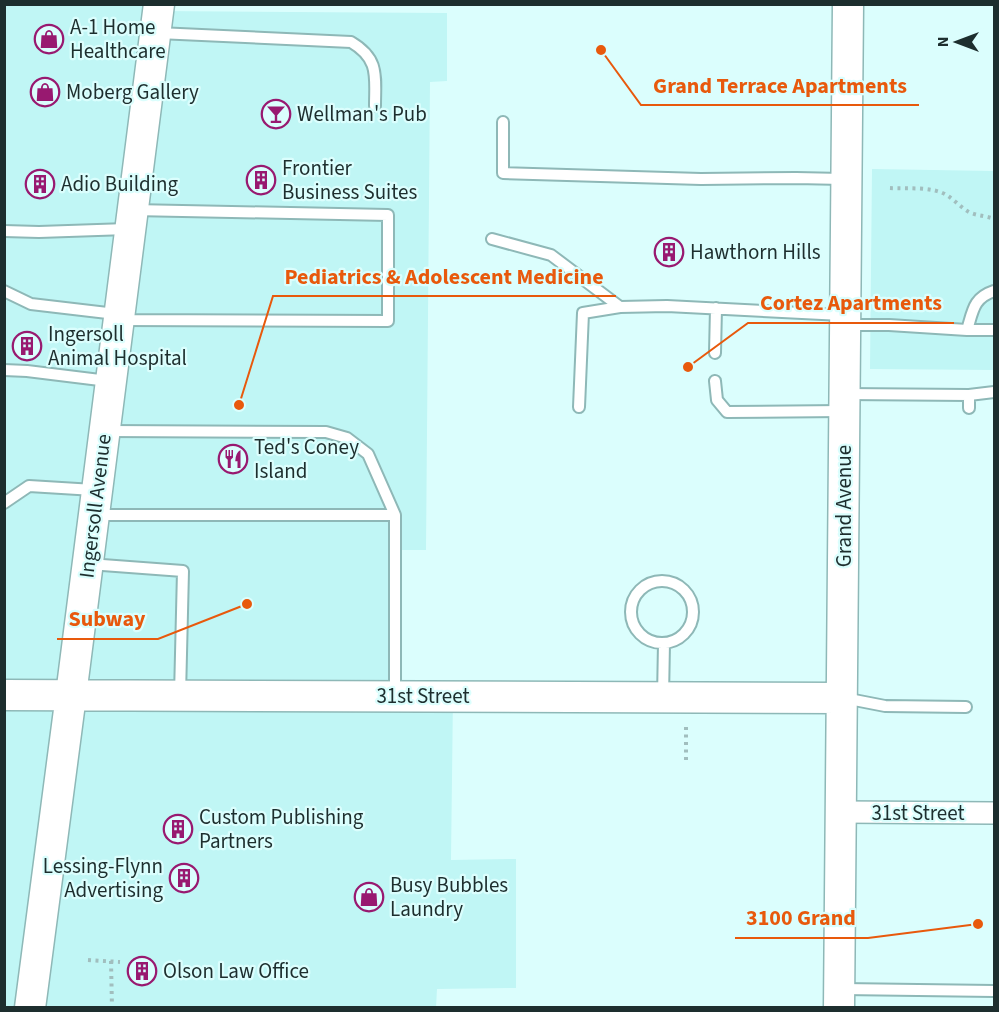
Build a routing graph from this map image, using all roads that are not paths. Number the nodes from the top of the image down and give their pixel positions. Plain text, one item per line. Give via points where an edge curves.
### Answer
1 (848, 4) edge
2 (157, 19) edge
3 (375, 106) dead end
4 (503, 122) dead end
5 (847, 179) junction
6 (132, 219) junction
7 (4, 231) edge
8 (492, 240) dead end
9 (4, 291) edge
10 (994, 291) edge
11 (620, 307) junction
12 (716, 308) junction
13 (119, 317) junction
14 (845, 320) junction
15 (967, 330) junction
16 (994, 330) edge
17 (715, 353) dead end
18 (4, 370) edge
19 (111, 381) junction
20 (715, 381) dead end
21 (994, 392) edge
22 (969, 395) junction
23 (845, 402) junction
24 (579, 407) dead end
25 (969, 408) dead end
26 (105, 431) junction
27 (96, 502) junction
28 (4, 503) edge
29 (394, 515) junction
30 (88, 564) junction
31 (664, 644) junction
32 (4, 695) edge
33 (71, 695) junction
34 (180, 695) junction
35 (395, 696) junction
36 (663, 697) junction
37 (842, 698) junction
38 (966, 707) dead end
39 (841, 812) junction
40 (994, 813) edge
41 (994, 991) edge
42 (839, 998) edge
43 (30, 1008) edge

1 - 5 main road, Grand Avenue
2 - 3 lane via 351,42 363,49 375,68
2 - 6 main road, Ingersoll Avenue
4 - 5 lane via 503,173
5 - 14 main road, Grand Avenue
6 - 7 lane via 39,232
6 - 13 main road, Ingersoll Avenue
6 - 13 lane via 388,215 388,321
8 - 11 lane via 551,255
9 - 13 lane via 30,304
10 - 15 lane via 975,303
11 - 12 lane
11 - 24 lane via 583,313
12 - 14 lane
12 - 17 lane
13 - 19 main road, Ingersoll Avenue
14 - 15 lane
14 - 23 main road, Grand Avenue
15 - 16 lane
18 - 19 lane
19 - 26 main road, Ingersoll Avenue
20 - 23 lane via 717,400 727,412
21 - 22 lane
22 - 23 lane
22 - 25 lane
23 - 37 main road, Grand Avenue
26 - 27 main road, Ingersoll Avenue
26 - 29 lane via 326,432 347,438 368,454
27 - 28 lane via 29,486
27 - 29 lane
27 - 30 main road, Ingersoll Avenue
29 - 35 lane
30 - 33 main road, Ingersoll Avenue
30 - 34 lane via 183,571
31 - 31 lane via 643,638 631,621 630,610 638,591 656,581 676,584 684,590 693,608 689,628
31 - 36 lane
32 - 33 main road, 31st Street
33 - 34 main road, 31st Street
33 - 43 main road, Ingersoll Avenue
34 - 35 main road, 31st Street
35 - 36 main road, 31st Street
36 - 37 main road, 31st Street
37 - 38 lane via 885,706
37 - 39 main road, Grand Avenue
39 - 40 street, 31st Street
39 - 42 main road, Grand Avenue
41 - 42 lane

